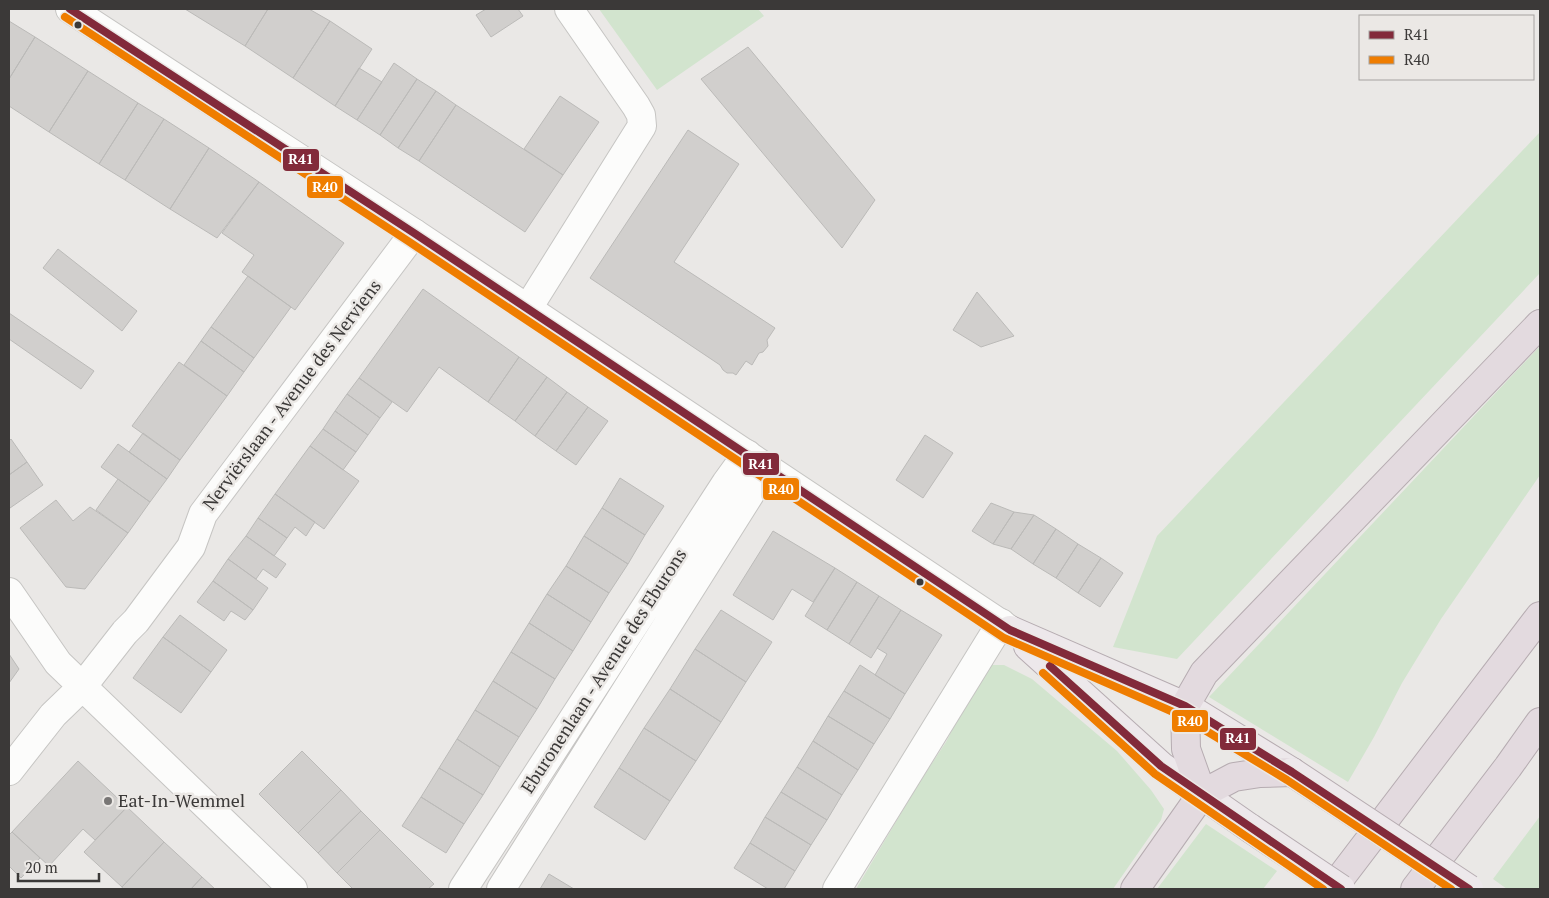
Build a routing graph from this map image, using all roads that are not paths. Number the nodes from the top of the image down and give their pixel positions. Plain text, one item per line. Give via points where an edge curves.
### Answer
1 (70, 9) edge
2 (570, 9) edge
3 (414, 233) junction
4 (528, 308) junction
5 (1540, 324) edge
6 (757, 460) junction
7 (9, 592) edge
8 (1540, 616) edge
9 (1005, 626) junction
10 (82, 687) junction
11 (1185, 706) junction
12 (1540, 722) edge
13 (9, 771) edge
14 (1292, 772) junction
15 (1202, 794) junction
16 (293, 889) edge
17 (463, 889) edge
18 (501, 889) edge
19 (837, 889) edge
20 (1135, 889) edge
21 (1332, 889) edge
22 (1341, 889) edge
23 (1415, 889) edge
24 (1469, 889) edge

1 - 3 street
2 - 4 street via 642,115 642,126
3 - 4 street
3 - 10 street, Nerviërslaan - Avenue des Nerviens via 203,514 191,547
4 - 6 street
5 - 11 highway via 1204,673
6 - 9 street
6 - 17 street, Eburonenlaan - Avenue des Eburons via 726,483
6 - 18 street, Eburonenlaan - Avenue des Eburons
7 - 10 street via 58,663
8 - 21 highway
9 - 11 main road
9 - 15 main road via 1161,766
9 - 19 street
10 - 13 street, Nerviërslaan - Avenue des Nerviens via 53,715
10 - 16 street
11 - 14 main road
11 - 15 highway via 1186,750
12 - 23 highway
14 - 15 highway via 1234,777
14 - 24 main road, bridge
15 - 20 highway
15 - 22 main road, bridge

